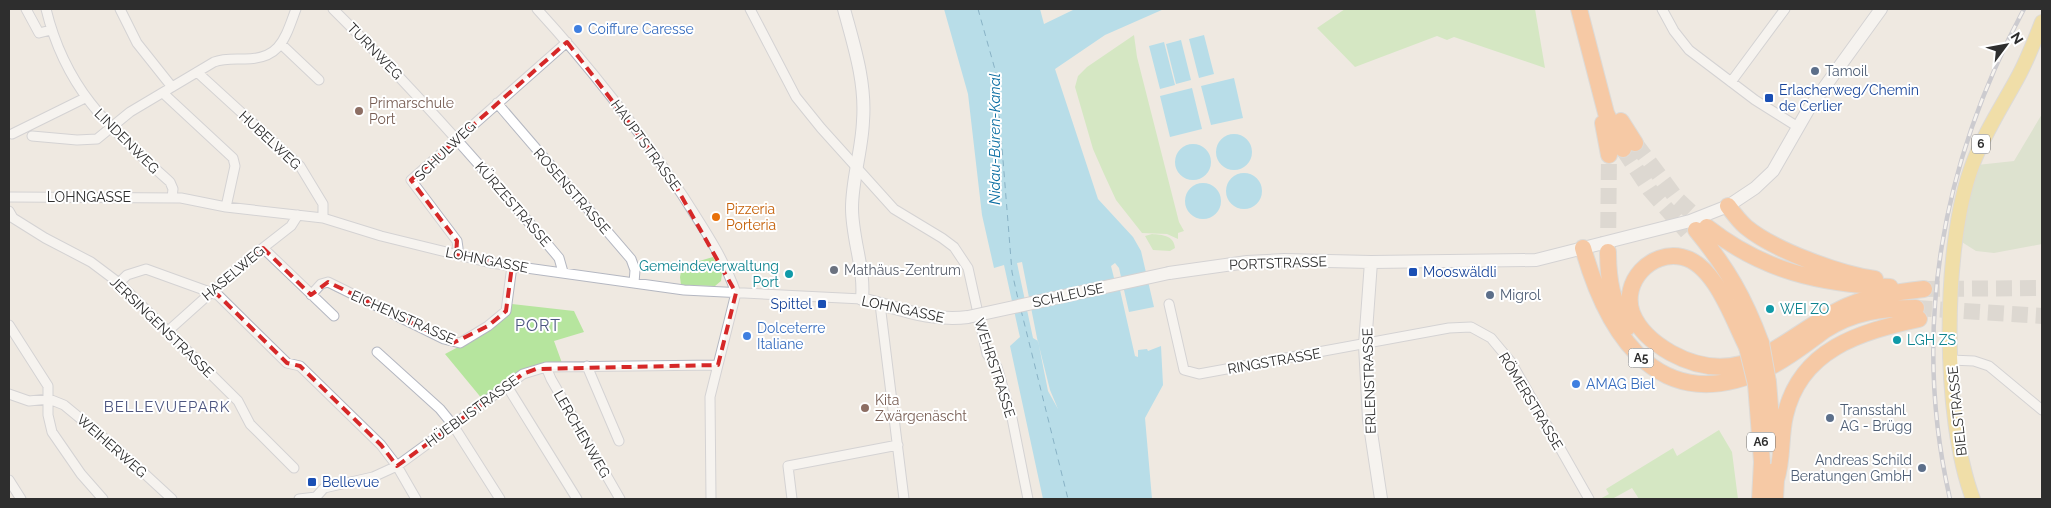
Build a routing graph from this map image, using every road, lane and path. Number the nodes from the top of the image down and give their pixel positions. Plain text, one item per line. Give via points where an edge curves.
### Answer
1 (26, 9) edge
2 (46, 9) edge
3 (120, 9) edge
4 (296, 9) edge
5 (333, 9) edge
6 (750, 9) edge
7 (844, 9) edge
8 (1579, 9) edge
9 (1586, 9) edge
10 (1662, 9) edge
11 (1785, 9) edge
12 (1881, 9) edge
13 (542, 10) edge
14 (2042, 22) edge
15 (51, 30) junction
16 (567, 42) junction
17 (281, 44) junction
18 (197, 72) junction
19 (319, 80) dead end
20 (1731, 82) junction
21 (172, 87) junction
22 (163, 92) junction
23 (85, 98) junction
24 (497, 104) junction
25 (110, 127) junction
26 (1798, 127) junction
27 (12, 134) dead end
28 (32, 136) dead end
29 (457, 138) junction
30 (857, 168) junction
31 (9, 197) edge
32 (172, 198) junction
33 (1733, 204) junction
34 (226, 207) junction
35 (9, 211) edge
36 (298, 215) junction
37 (323, 218) junction
38 (263, 248) junction
39 (1583, 248) junction
40 (1608, 252) tunnel mouth
41 (456, 255) junction
42 (1371, 262) junction
43 (512, 266) junction
44 (563, 272) junction
45 (1169, 273) joint
46 (119, 283) junction
47 (634, 283) junction
48 (1924, 286) junction
49 (210, 292) junction
50 (736, 293) junction
51 (311, 295) junction
52 (862, 299) junction
53 (880, 304) junction
54 (1169, 304) dead end
55 (334, 316) dead end
56 (968, 317) joint
57 (9, 325) edge
58 (168, 331) junction
59 (1365, 345) junction
60 (1754, 345) junction
61 (377, 352) dead end
62 (1951, 360) junction
63 (718, 365) junction
64 (587, 366) junction
65 (546, 367) junction
66 (1761, 379) junction
67 (507, 386) junction
68 (9, 394) edge
69 (49, 399) junction
70 (2042, 410) edge
71 (453, 425) junction
72 (620, 441) dead end
73 (898, 445) junction
74 (398, 466) junction
75 (294, 468) dead end
76 (9, 480) edge
77 (1776, 480) junction
78 (317, 498) edge
79 (21, 499) edge
80 (103, 499) edge
81 (172, 499) edge
82 (300, 499) edge
83 (416, 499) edge
84 (500, 499) edge
85 (577, 499) edge
86 (620, 499) edge
87 (712, 499) edge
88 (792, 499) edge
89 (904, 499) edge
90 (1028, 499) edge
91 (1381, 499) edge
92 (1589, 499) edge
93 (1760, 499) edge
94 (1775, 499) edge
95 (1973, 499) edge

1 - 15 street via 39,33
2 - 15 street, LINDENWEG
3 - 21 street via 137,42
4 - 17 street
5 - 29 street, TURNWEG
6 - 30 street, WEHRSTRASSE via 796,97
7 - 30 main road via 861,70 864,95
8 - 9 highway via 1594,69 1597,100 1625,148 1621,121
10 - 20 street via 1689,50
11 - 20 street
12 - 26 main road, PORTSTRASSE
13 - 16 street, HAUPTSTRASSE
14 - 62 main road, BIELSTRASSE / 6 via 2028,58 1977,153 1964,194 1951,301
15 - 23 street, LINDENWEG via 68,71
16 - 24 street, SCHULWEG
16 - 50 street, HAUPTSTRASSE via 670,176 708,237
17 - 18 street via 265,57 218,60
17 - 19 street
18 - 21 street
18 - 37 street, HUBELWEG via 300,166 322,204
20 - 26 street
21 - 22 street
22 - 25 street
22 - 34 street via 234,158
23 - 25 street, LINDENWEG
23 - 27 street
24 - 29 street, SCHULWEG
24 - 47 street, ROSENSTRASSE via 631,258 635,270
25 - 28 street via 97,139
25 - 32 street, LINDENWEG via 170,182
26 - 33 main road, PORTSTRASSE via 1774,171
29 - 41 street, SCHULWEG via 411,180 457,241
29 - 44 street, KÜRZESTRASSE via 559,258
30 - 52 main road via 852,223 863,280
30 - 90 street, WEHRSTRASSE via 894,209 942,238 968,268 987,354 997,367 1004,388
31 - 32 street, LOHNGASSE
32 - 34 street, LOHNGASSE
33 - 39 main road, PORTSTRASSE via 1690,221
33 - 48 highway via 1746,227 1823,266 1871,279
34 - 36 street, LOHNGASSE
35 - 46 street, JERSINGENSTRASSE via 13,218 90,262
36 - 37 street, LOHNGASSE
36 - 38 street, HASELWEG via 290,226
37 - 41 street, LOHNGASSE
38 - 49 street, HASELWEG
38 - 51 street, EICHENSTRASSE
39 - 42 main road, PORTSTRASSE via 1515,262
39 - 66 highway, A5 via 1612,323 1630,348 1651,366 1673,377 1702,383
40 - 66 highway, A5 via 1614,300 1633,334 1652,351 1674,364 1700,373
41 - 43 street, LOHNGASSE
42 - 45 main road, PORTSTRASSE via 1247,262
42 - 59 main road, ERLENSTRASSE
43 - 44 street, LOHNGASSE
43 - 51 street, EICHENSTRASSE via 506,311 460,343 444,339 328,282 321,284
44 - 47 street, LOHNGASSE
45 - 56 main road, SCHLEUSE, bridge
46 - 49 street via 127,275 146,269
46 - 58 street, JERSINGENSTRASSE
47 - 50 street, LOHNGASSE
48 - 60 highway, A6 via 1854,286 1799,276 1756,260 1697,230 1732,278 1744,301
48 - 60 highway, A5 via 1876,295 1833,312 1766,356 1732,365 1709,365 1678,357 1640,328 1630,303 1631,289 1638,274 1649,263 1665,256 1681,256 1697,264 1710,276
49 - 58 street, HASELWEG
49 - 74 street via 218,295 287,363 300,366 382,445
50 - 52 street, LOHNGASSE
50 - 63 street
51 - 55 street, EICHENSTRASSE
52 - 53 main road, LOHNGASSE
53 - 56 main road, LOHNGASSE via 932,318
53 - 73 street
54 - 59 street, RINGSTRASSE via 1184,370 1199,374
57 - 69 street via 44,379
58 - 75 street, JERSINGENSTRASSE via 238,401 250,424
59 - 91 main road, ERLENSTRASSE via 1370,419
59 - 92 street, RÖMERSTRASSE via 1471,327 1491,338 1511,362
60 - 66 highway, A6, bridge
61 - 71 street via 440,409
62 - 70 street via 1974,361 1989,366
62 - 95 main road, BIELSTRASSE / 6 via 1960,451
63 - 64 street, HÜEBLISTRASSE
63 - 87 street via 710,402
64 - 65 street, HÜEBLISTRASSE
64 - 72 street
65 - 67 street, HÜEBLISTRASSE via 523,374
65 - 86 street, LERCHENWEG
66 - 77 highway, A6
66 - 77 highway, A5 via 1827,329 1859,314 1888,309 1917,314 1856,336 1838,345 1811,367 1790,397 1784,416 1780,470
66 - 93 highway, A6
67 - 71 street, HÜEBLISTRASSE
67 - 85 street
68 - 69 street via 29,401
69 - 80 street via 52,432
69 - 81 street, WEIHERWEG via 72,411
71 - 74 street, HÜEBLISTRASSE
71 - 84 street
73 - 88 street via 788,466
73 - 89 street
74 - 78 street, HÜEBLISTRASSE via 374,477 324,488
74 - 83 street
76 - 79 street
77 - 94 highway, A6
78 - 82 street, HÜEBLISTRASSE

